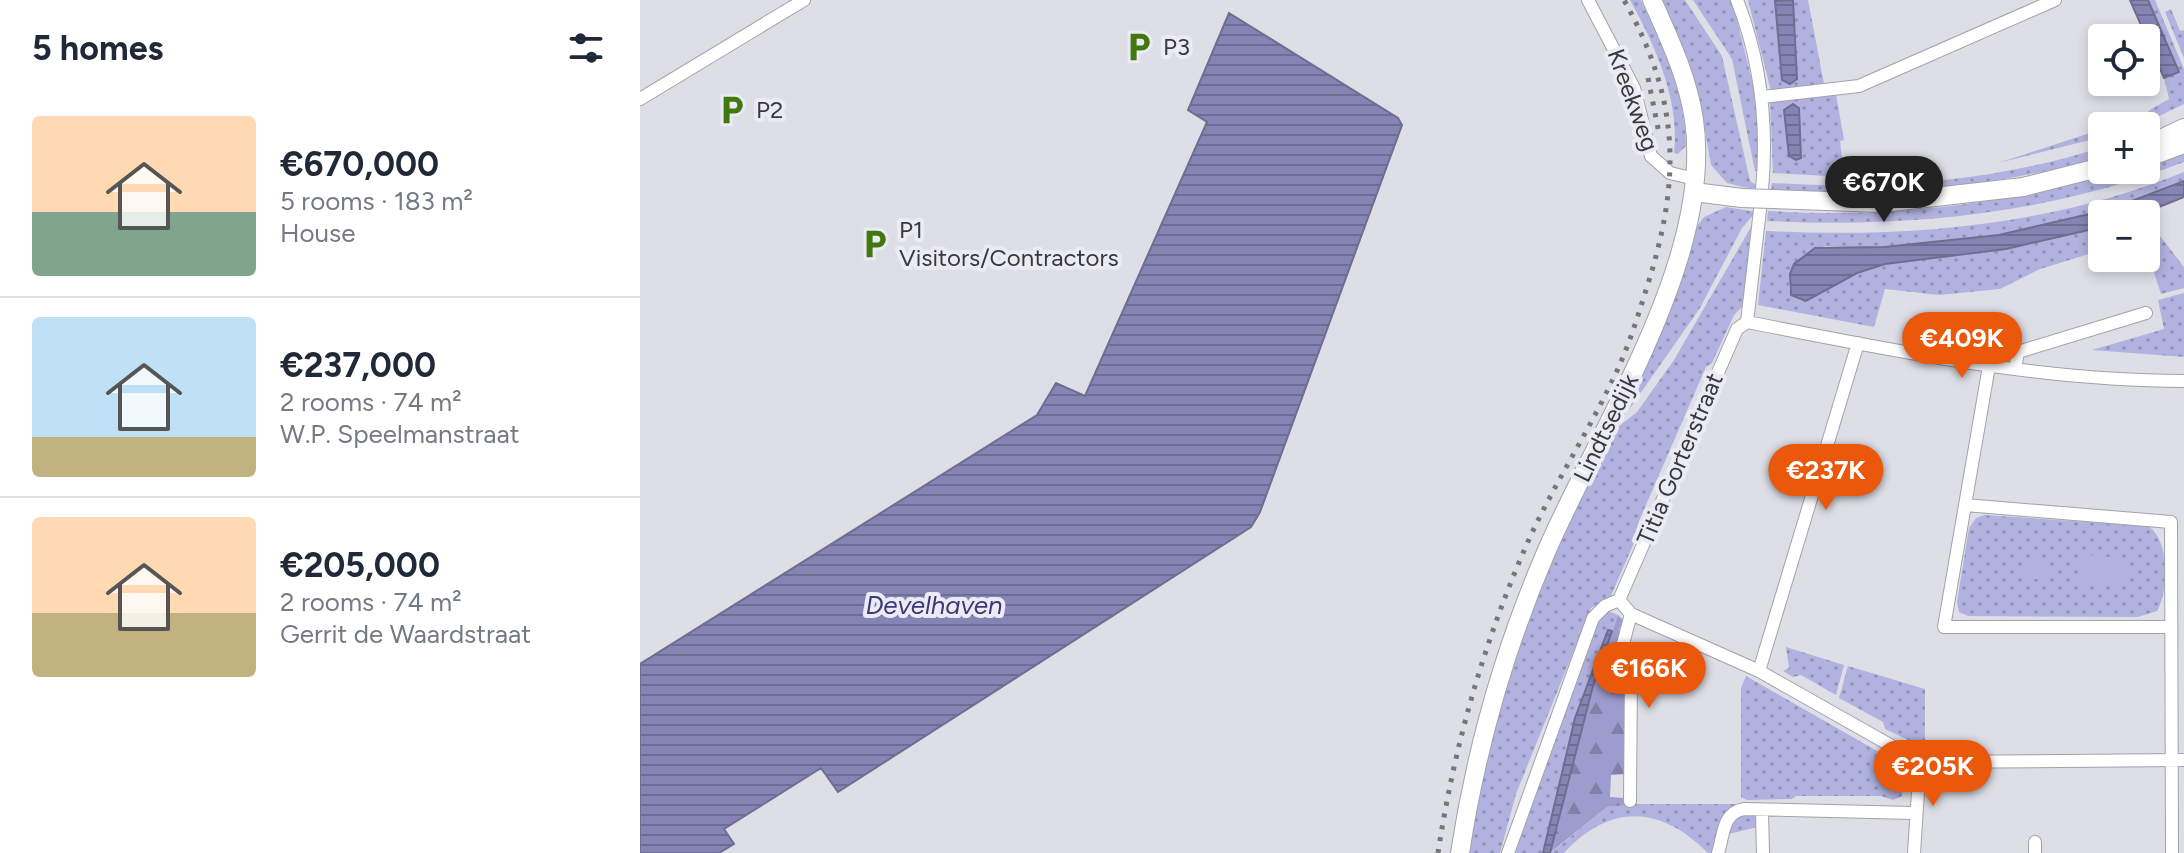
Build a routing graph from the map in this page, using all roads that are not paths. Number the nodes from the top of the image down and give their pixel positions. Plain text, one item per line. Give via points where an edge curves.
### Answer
1 (804, 0) edge
2 (1588, 0) edge
3 (1652, 0) edge
4 (1737, 0) edge
5 (2055, 0) edge
6 (1762, 97) junction
7 (640, 99) edge
8 (2184, 128) edge
9 (2160, 139) edge
10 (2184, 144) edge
11 (2160, 153) edge
12 (2088, 171) edge
13 (1694, 185) junction
14 (1762, 190) dead end
15 (1760, 210) dead end
16 (2146, 313) dead end
17 (1747, 322) junction
18 (1858, 343) junction
19 (1989, 366) junction
20 (2015, 369) junction
21 (2184, 381) edge
22 (1965, 505) junction
23 (1619, 600) junction
24 (1631, 614) junction
25 (2170, 627) junction
26 (1759, 671) junction
27 (2178, 760) edge
28 (1920, 762) junction
29 (1630, 801) dead end
30 (1762, 812) junction
31 (1914, 813) junction
32 (1460, 853) edge
33 (1508, 853) edge
34 (1718, 853) edge
35 (1763, 853) edge
36 (1914, 853) edge
37 (2172, 853) edge

1 - 7 street
2 - 13 street, Kreekweg via 1634,88 1651,156
3 - 13 main road, Lindtsedijk via 1692,106
4 - 6 street
5 - 6 street via 1859,86
6 - 14 street
8 - 9 main road
10 - 11 main road
12 - 13 main road, bridge via 2023,187 1882,203 1742,198
13 - 32 main road, Lindtsedijk via 1656,321 1520,617 1481,743
15 - 17 street
16 - 20 street via 2018,352
17 - 18 street
17 - 23 street, Titia Gorterstraat via 1737,329
18 - 19 street
18 - 26 street
19 - 20 street
19 - 22 street
20 - 21 street
22 - 25 street via 2171,522
22 - 25 street via 1944,627
23 - 24 street
23 - 33 street via 1593,618
24 - 26 street
24 - 29 street via 1623,644 1631,674
25 - 27 street
26 - 28 street
27 - 28 street
27 - 37 street
28 - 31 street
30 - 31 street
30 - 34 street via 1744,809 1731,815
30 - 35 street
31 - 36 street

